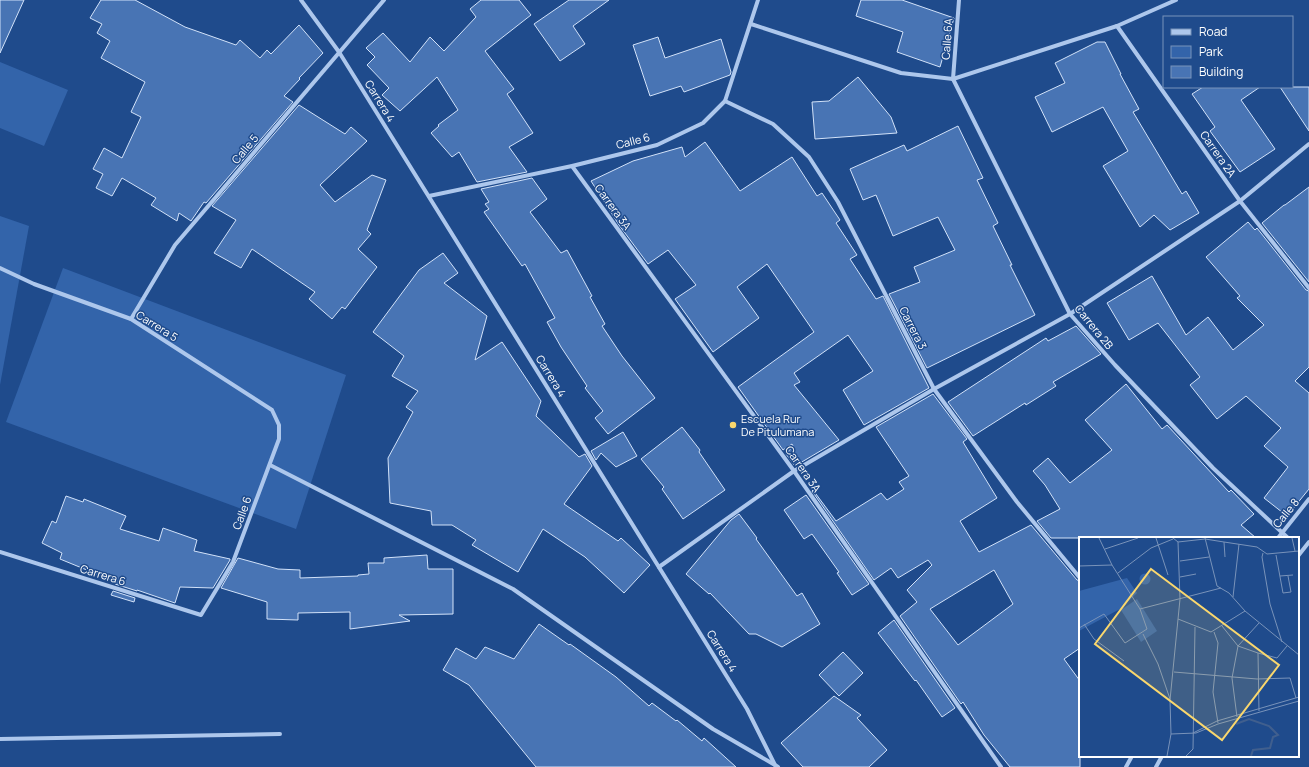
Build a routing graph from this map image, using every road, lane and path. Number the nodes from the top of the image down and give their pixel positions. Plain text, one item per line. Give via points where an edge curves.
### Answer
1 (301, 0) edge
2 (384, 0) edge
3 (758, 0) edge
4 (959, 0) edge
5 (1176, 0) edge
6 (751, 24) junction
7 (1117, 26) junction
8 (339, 52) junction
9 (953, 79) junction
10 (725, 101) junction
11 (1309, 144) edge
12 (572, 166) junction
13 (429, 196) junction
14 (1240, 201) junction
15 (0, 268) edge
16 (1309, 288) edge
17 (1070, 314) junction
18 (131, 319) junction
19 (934, 389) junction
20 (272, 410) joint
21 (270, 464) junction
22 (794, 471) junction
23 (1309, 499) edge
24 (1282, 533) junction
25 (1279, 537) edge
26 (1287, 537) edge
27 (1309, 542) edge
28 (1299, 548) edge
29 (1302, 550) junction
30 (0, 552) edge
31 (1299, 554) edge
32 (659, 567) junction
33 (1079, 577) edge
34 (201, 615) joint
35 (280, 734) dead end
36 (0, 739) edge
37 (1131, 757) edge
38 (1161, 757) edge
39 (777, 766) edge
40 (1000, 767) edge
41 (1126, 767) edge
42 (1156, 767) edge

1 - 8 street, Carrera 4
2 - 8 street, Calle 5
3 - 6 street, Calle 6
4 - 9 street, Calle 6A
5 - 7 street
6 - 9 street via 901,73
6 - 10 street, Calle 6
7 - 9 street
7 - 14 street, Carrera 2A
8 - 13 street, Carrera 4
8 - 18 street, Calle 5 via 175,245
9 - 17 street, Carrera 2B
10 - 12 street, Calle 6 via 703,123 657,145
10 - 19 street, Carrera 3 via 773,124 809,157 838,202
11 - 14 street
12 - 13 street, Calle 6
12 - 22 street, Carrera 3A
13 - 32 street, Carrera 4
14 - 16 street, Carrera 2A
14 - 17 street
15 - 18 street, Carrera 5 via 34,284
17 - 19 street
17 - 24 street, Carrera 2B via 1114,365 1213,468
18 - 20 street, Carrera 5
19 - 22 street
19 - 33 street, Carrera 3 via 1017,502
20 - 21 street, Calle 6 via 279,425 279,439
21 - 34 street, Calle 6 via 234,562
21 - 39 street via 514,589 713,729
22 - 32 street
22 - 40 street, Carrera 3A
23 - 24 street, Calle 8
24 - 25 street, Calle 8
24 - 26 street, Carrera 2B
27 - 29 street
28 - 29 street
29 - 31 street
30 - 34 street, Carrera 6
32 - 39 street, Carrera 4 via 748,709
35 - 36 street
37 - 41 street
38 - 42 street

